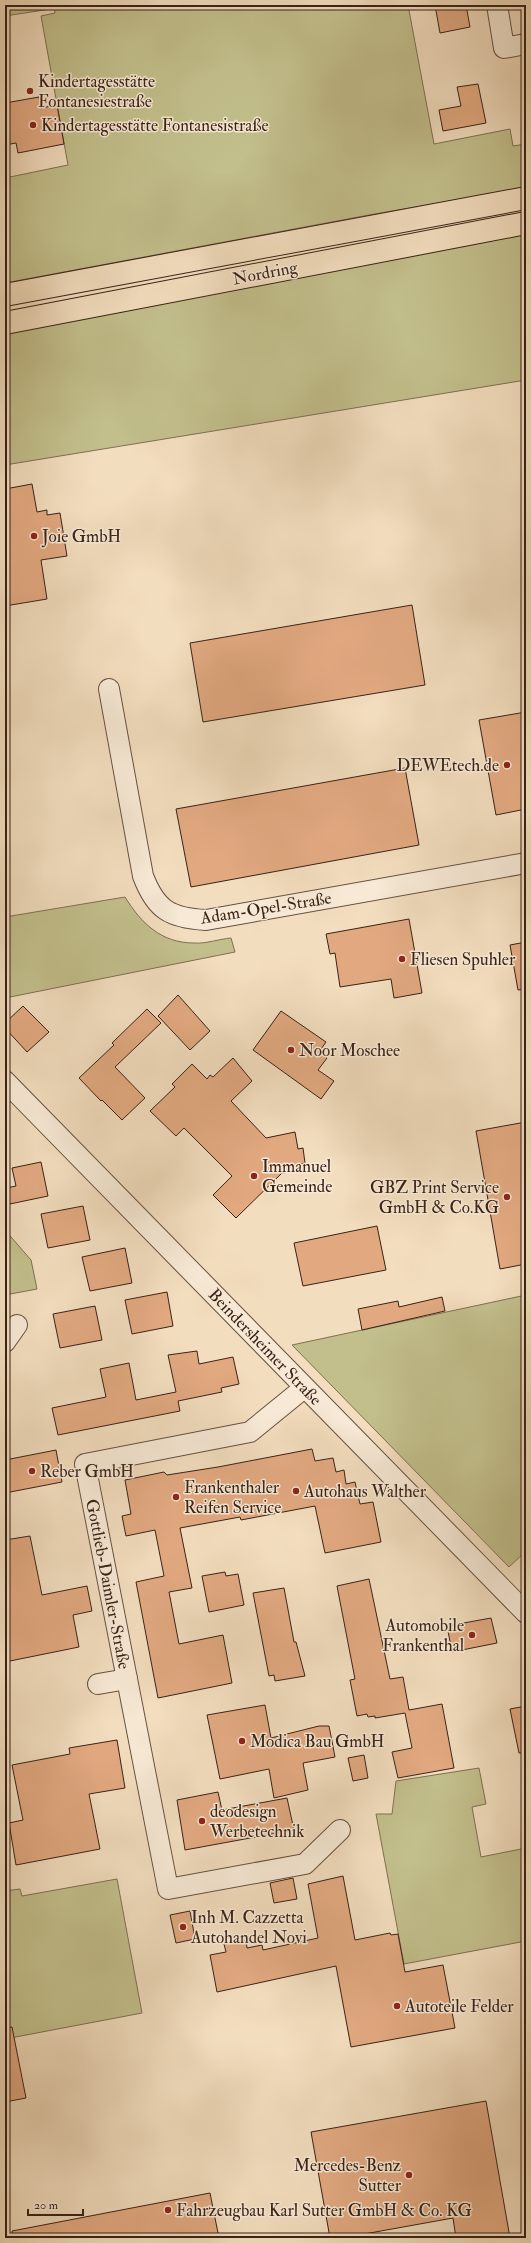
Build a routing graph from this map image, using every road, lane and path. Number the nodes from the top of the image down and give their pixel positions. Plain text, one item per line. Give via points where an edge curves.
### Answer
1 (497, 5) edge
2 (526, 44) edge
3 (526, 198) edge
4 (526, 223) edge
5 (5, 295) edge
6 (5, 323) edge
7 (109, 689) dead end
8 (526, 863) edge
9 (5, 1081) edge
10 (17, 1324) dead end
11 (5, 1342) edge
12 (304, 1388) junction
13 (526, 1612) edge
14 (127, 1679) junction
15 (98, 1684) dead end
16 (340, 1830) dead end

1 - 2 street via 504,48
3 - 5 main road, Nordring
4 - 6 main road, Nordring
7 - 8 street, Adam-Opel-Straße via 143,876 151,896 166,912 185,919 206,920
9 - 12 street, Beindersheimer Straße
10 - 11 street
12 - 13 street, Beindersheimer Straße
12 - 14 street, Gottlieb-Daimler-Straße via 250,1432 85,1464
14 - 15 street, Gottlieb-Daimler-Straße
14 - 16 street, Gottlieb-Daimler-Straße via 168,1889 305,1864

